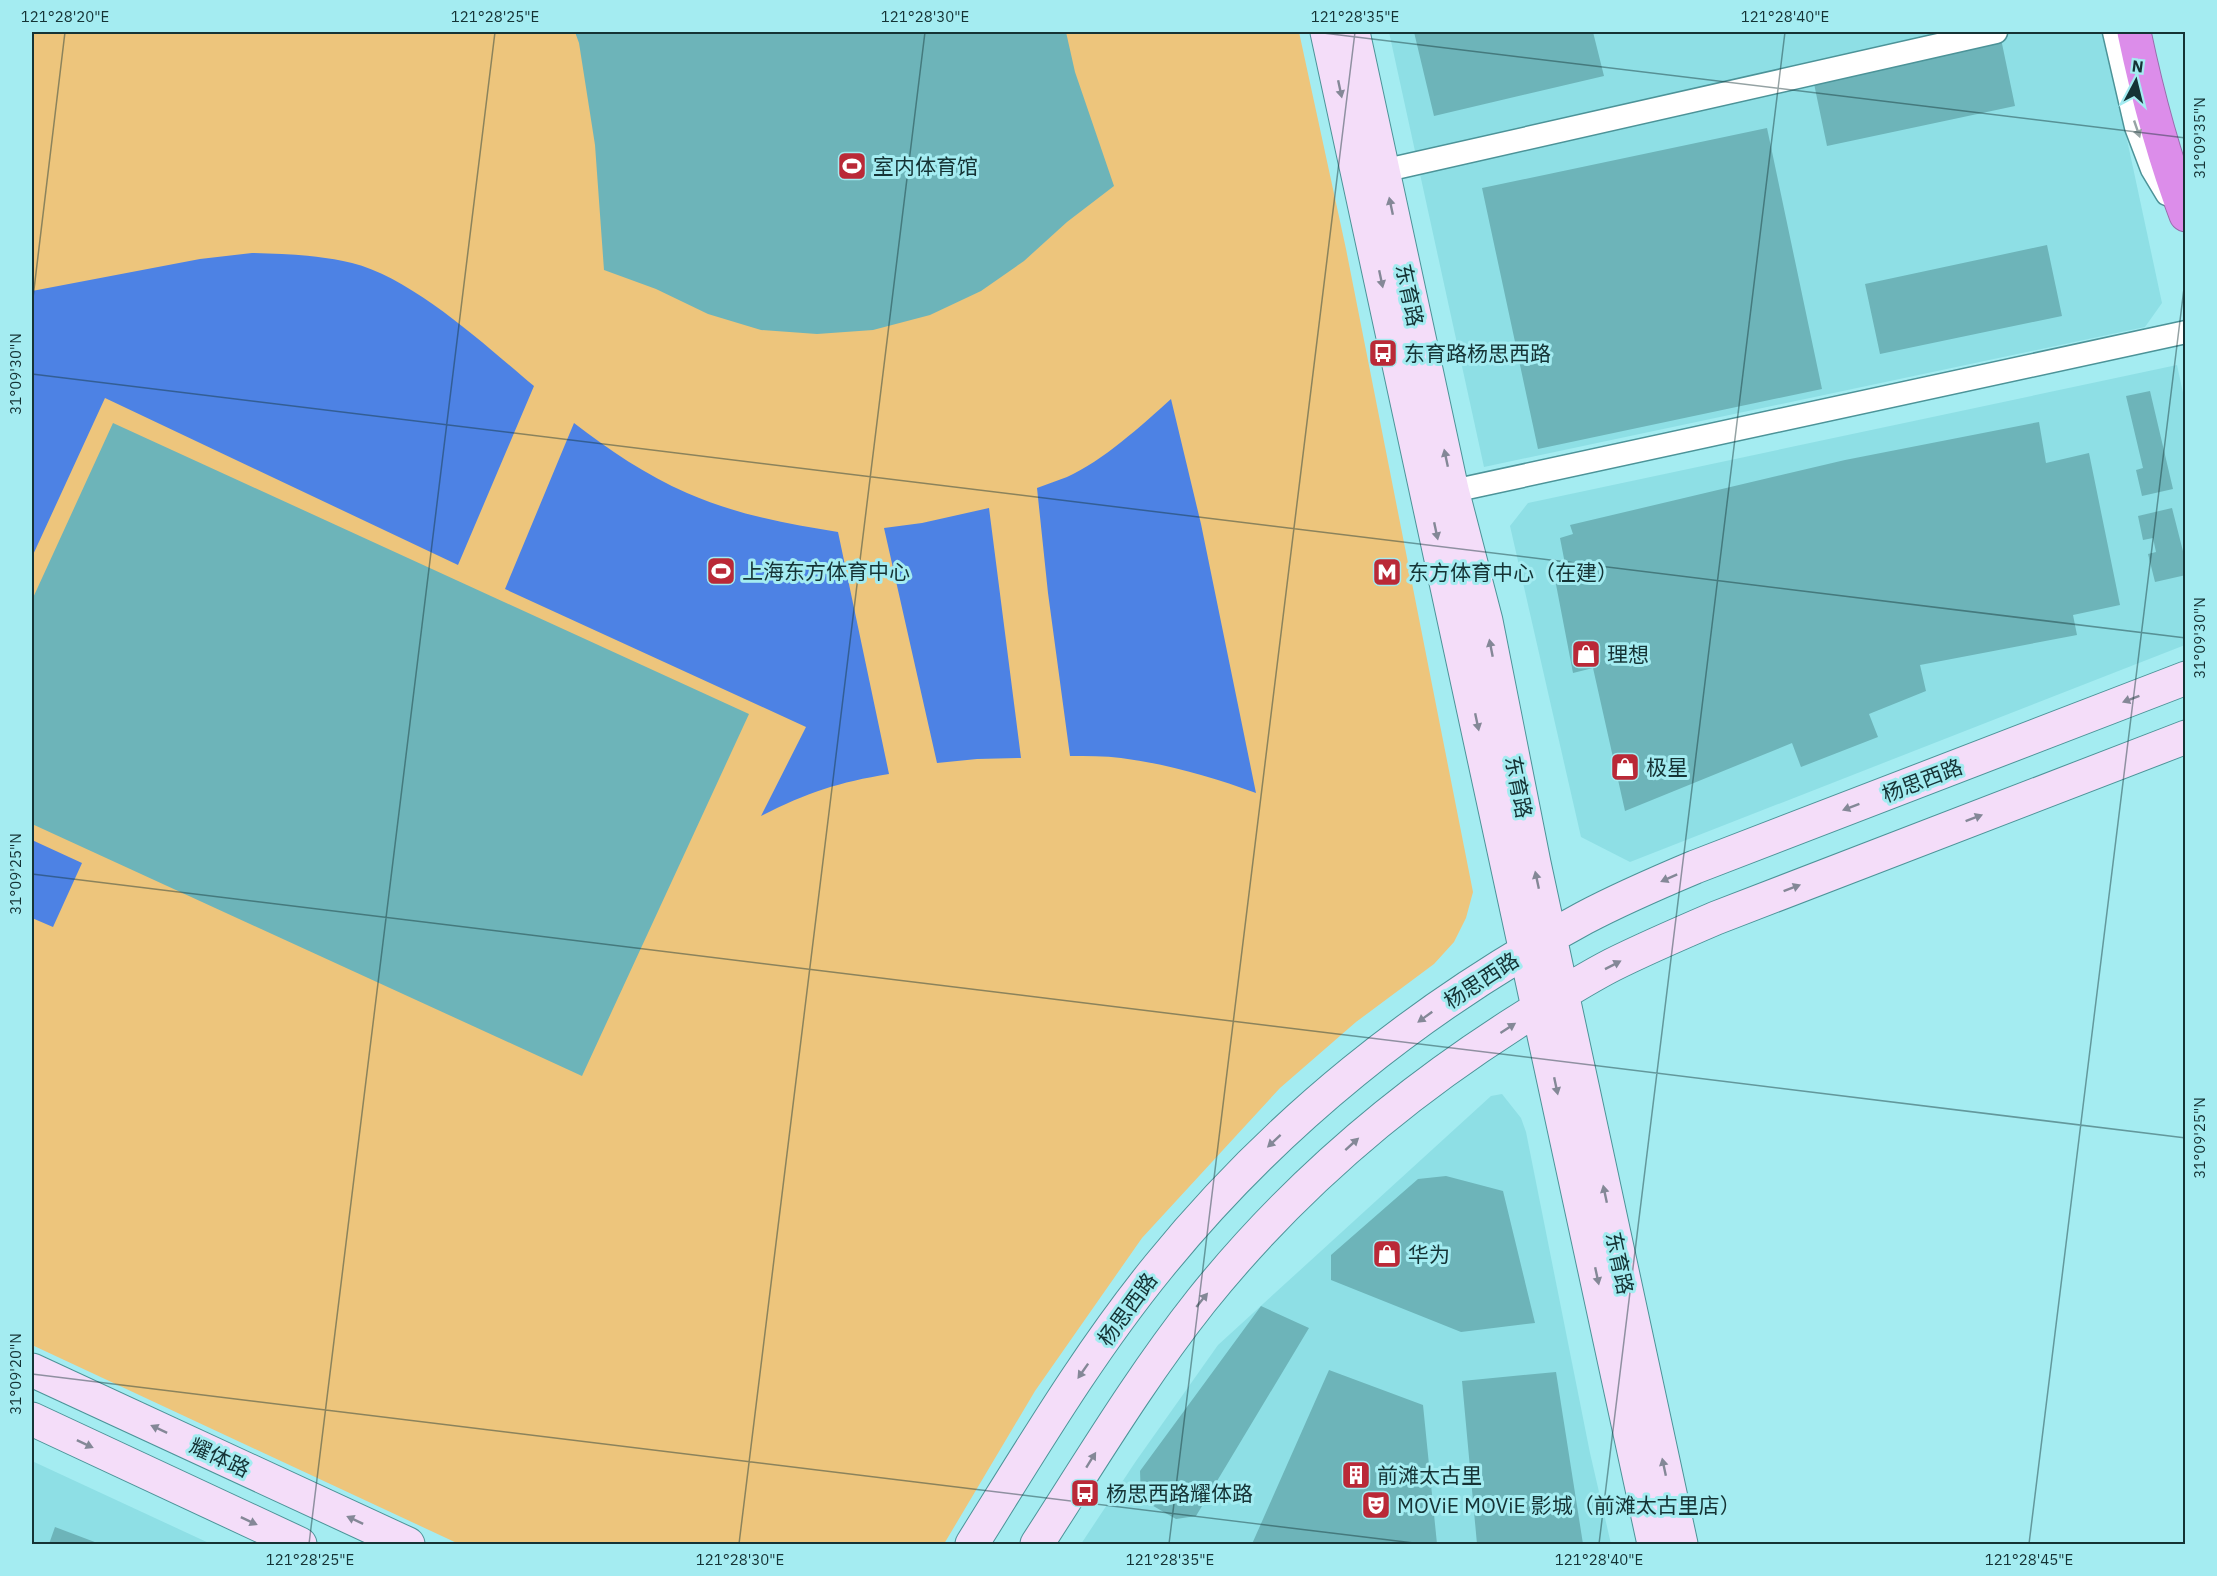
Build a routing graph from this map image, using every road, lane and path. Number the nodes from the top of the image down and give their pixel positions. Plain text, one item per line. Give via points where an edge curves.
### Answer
1 (1327, 32) edge
2 (1353, 32) edge
3 (1996, 32) edge
4 (2114, 32) edge
5 (2134, 32) edge
6 (1371, 174) junction
7 (2186, 215) edge
8 (2186, 226) edge
9 (2186, 332) edge
10 (1441, 493) junction
11 (2186, 678) edge
12 (2186, 737) edge
13 (1538, 944) junction
14 (1551, 1001) junction
15 (34, 1376) edge
16 (32, 1419) edge
17 (300, 1545) edge
18 (408, 1545) edge
19 (972, 1545) edge
20 (1037, 1545) edge
21 (1654, 1545) edge
22 (1681, 1545) edge

1 -> 6 street, 东育路
2 - 6 street, 东育路
3 - 6 street
4 -> 8 street via 2136,127 2152,169
5 - 7 highway via 2168,168
6 - 10 street, 东育路
9 - 10 street
10 - 13 street, 东育路 via 1486,621
11 -> 13 street, 杨思西路 via 1695,867
14 -> 12 street via 1611,965 1716,918
13 - 14 street, 东育路
13 -> 19 street, 杨思西路 via 1380,1049 1267,1147 1212,1205 1158,1267 1112,1329
20 -> 14 street via 1156,1361 1253,1241 1306,1186 1397,1106 1467,1054
14 -> 21 street, 东育路
22 -> 14 street, 东育路
18 -> 15 street, 耀体路
16 -> 17 street

